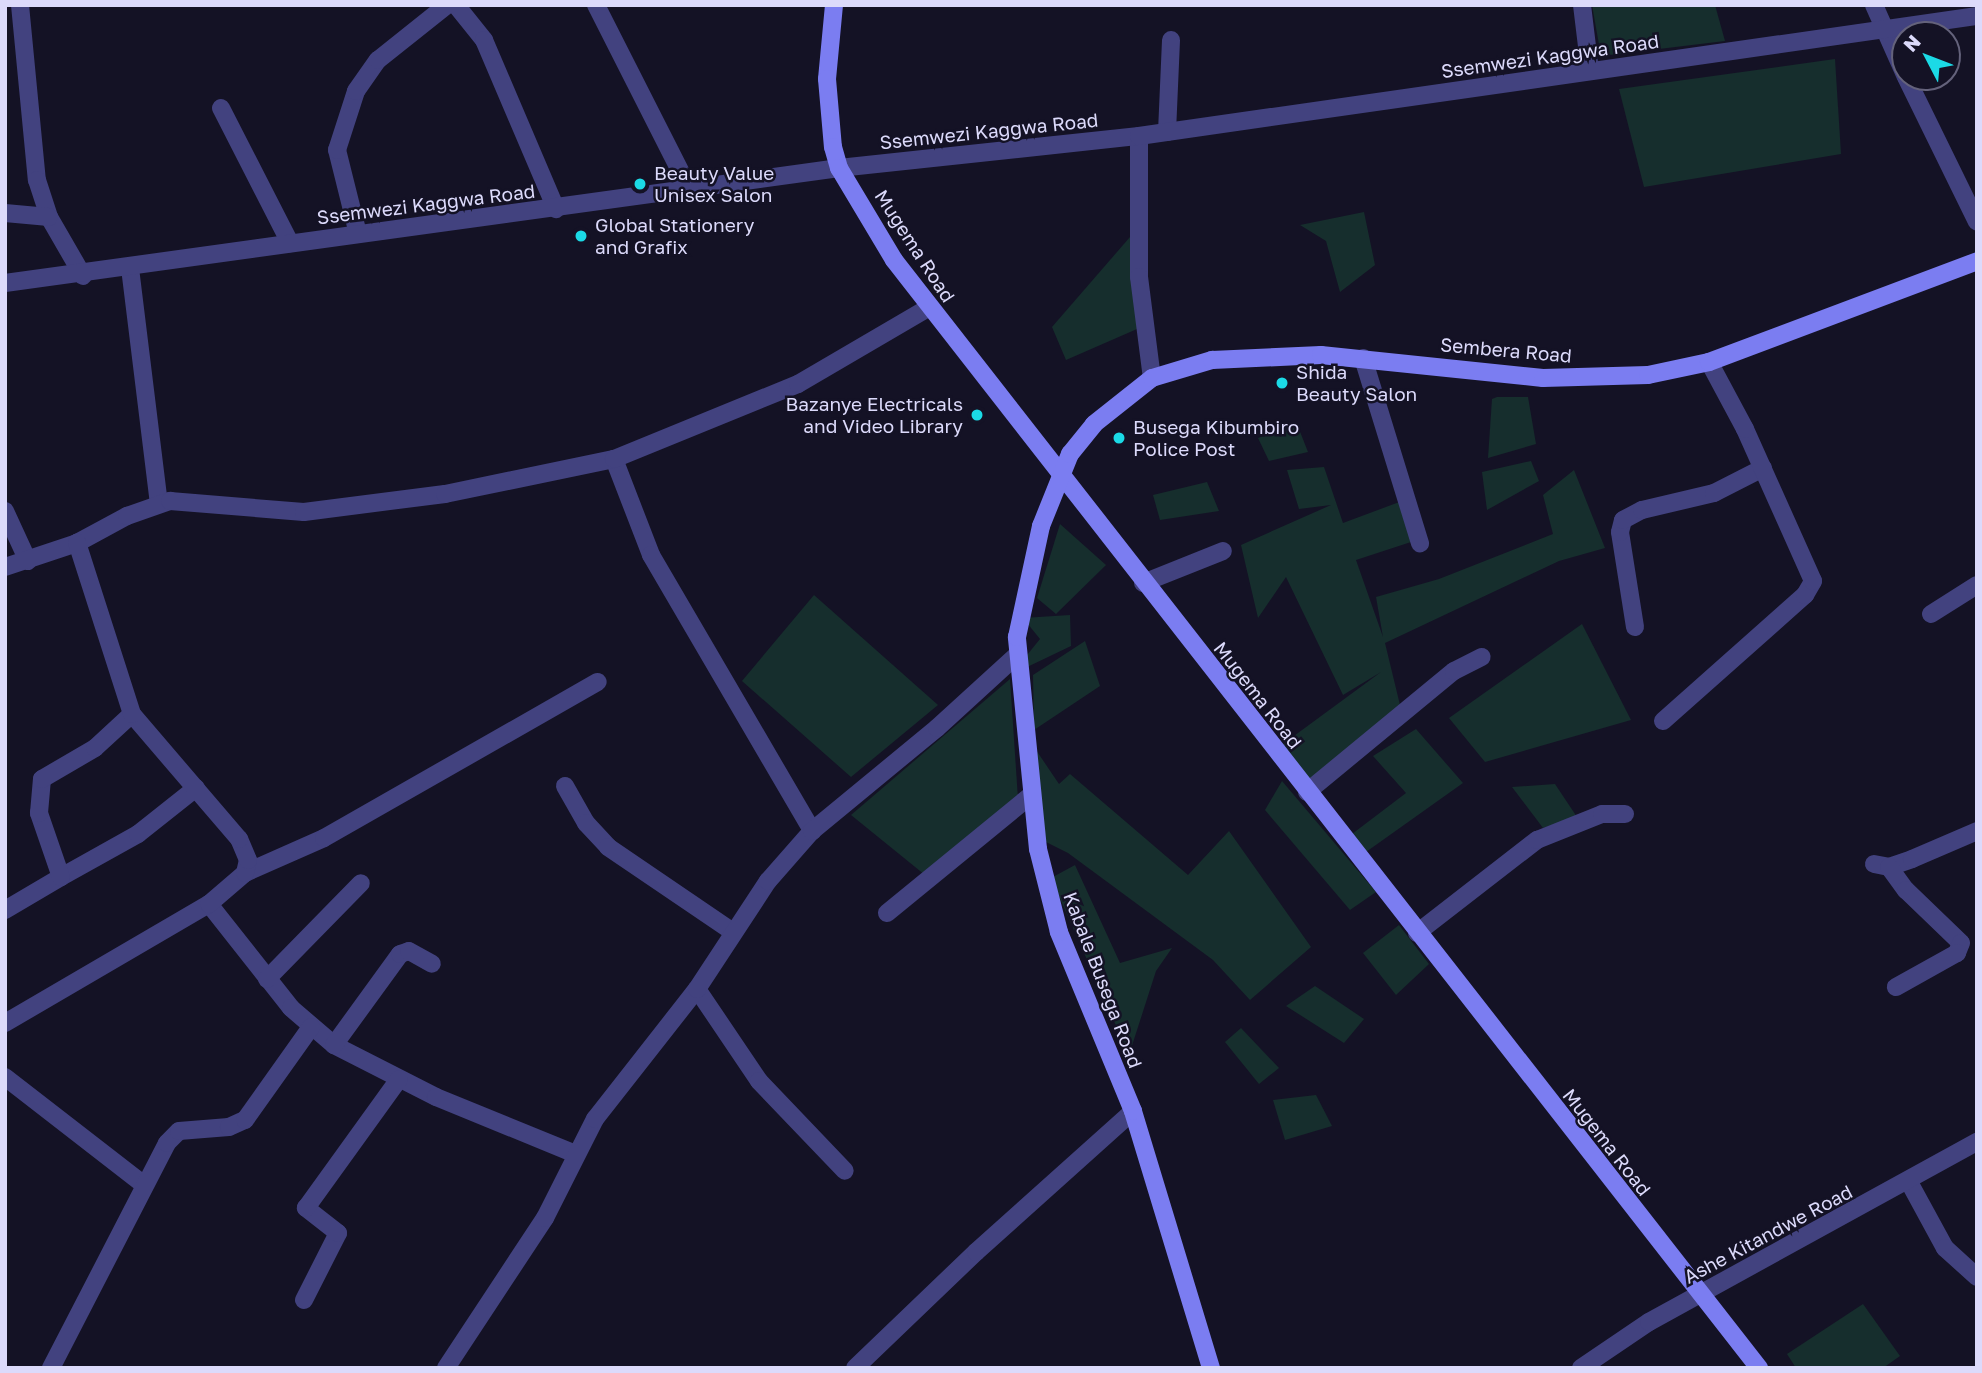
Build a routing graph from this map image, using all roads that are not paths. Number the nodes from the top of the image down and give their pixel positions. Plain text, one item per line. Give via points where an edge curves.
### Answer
1 (20, 5) edge
2 (447, 5) edge
3 (456, 5) edge
4 (596, 5) edge
5 (834, 5) edge
6 (1582, 5) edge
7 (1874, 5) edge
8 (1977, 16) edge
9 (1883, 30) junction
10 (1171, 40) dead end
11 (1891, 46) edge
12 (1590, 71) junction
13 (1913, 91) edge
14 (221, 108) dead end
15 (1167, 132) junction
16 (1139, 136) junction
17 (839, 168) junction
18 (689, 188) junction
19 (556, 209) junction
20 (5, 213) edge
21 (49, 217) junction
22 (1977, 222) edge
23 (358, 234) junction
24 (290, 243) junction
25 (1977, 261) edge
26 (130, 268) junction
27 (83, 276) junction
28 (5, 283) edge
29 (929, 308) junction
30 (1363, 358) junction
31 (1709, 362) junction
32 (1152, 378) junction
33 (614, 459) junction
34 (1763, 468) junction
35 (1059, 475) junction
36 (159, 503) junction
37 (5, 511) edge
38 (77, 543) junction
39 (1420, 543) dead end
40 (1223, 551) dead end
41 (28, 561) junction
42 (5, 567) edge
43 (1143, 583) junction
44 (1977, 585) edge
45 (1931, 614) dead end
46 (1635, 627) dead end
47 (1017, 655) junction
48 (1482, 657) dead end
49 (598, 682) dead end
50 (132, 714) junction
51 (1663, 720) dead end
52 (565, 786) dead end
53 (196, 788) junction
54 (1307, 792) junction
55 (1031, 795) junction
56 (1625, 814) dead end
57 (812, 831) junction
58 (1977, 831) edge
59 (245, 873) junction
60 (61, 877) junction
61 (361, 883) dead end
62 (209, 904) junction
63 (5, 910) edge
64 (887, 913) dead end
65 (733, 932) junction
66 (1417, 933) junction
67 (432, 964) dead end
68 (267, 979) junction
69 (1896, 987) dead end
70 (697, 989) junction
71 (5, 1023) edge
72 (311, 1027) junction
73 (334, 1045) junction
74 (5, 1077) edge
75 (399, 1079) junction
76 (1133, 1111) junction
77 (1977, 1142) edge
78 (576, 1154) junction
79 (845, 1171) dead end
80 (1909, 1182) junction
81 (144, 1185) junction
82 (1977, 1277) edge
83 (1699, 1294) junction
84 (304, 1300) dead end
85 (51, 1368) edge
86 (446, 1368) edge
87 (855, 1368) edge
88 (1211, 1368) edge
89 (1581, 1368) edge
90 (1759, 1368) edge

1 - 21 street via 37,180
2 - 23 street via 378,60 356,91 337,150
3 - 19 street via 484,40
4 - 18 street
5 - 17 street, Mugema Road via 827,103
6 - 12 street
7 - 9 street
8 - 9 street, Ssemwezi Kaggwa Road
9 - 11 street
9 - 12 street, Ssemwezi Kaggwa Road
10 - 15 street
12 - 15 street, Ssemwezi Kaggwa Road
13 - 22 street
14 - 24 street
15 - 16 street, Ssemwezi Kaggwa Road
16 - 17 street, Ssemwezi Kaggwa Road
16 - 32 street via 1139,277
17 - 18 street, Ssemwezi Kaggwa Road
17 - 29 street, Mugema Road
18 - 19 street, Ssemwezi Kaggwa Road
19 - 23 street, Ssemwezi Kaggwa Road
20 - 21 street
21 - 27 street
23 - 24 street, Ssemwezi Kaggwa Road
24 - 26 street, Ssemwezi Kaggwa Road
25 - 31 street, Sembera Road
26 - 27 street, Ssemwezi Kaggwa Road
26 - 36 street
27 - 28 street, Ssemwezi Kaggwa Road
29 - 33 street via 798,384
29 - 35 street, Mugema Road
30 - 31 street, Sembera Road via 1592,378 1647,375
30 - 32 street, Sembera Road via 1269,354 1212,360
30 - 39 street
31 - 34 street
32 - 35 street, Sembera Road via 1094,424
33 - 36 street via 445,494 304,512
33 - 57 street via 651,555
34 - 46 street via 1714,493 1627,516 1620,532
34 - 51 street via 1813,581 1805,596
35 - 43 street, Mugema Road
35 - 47 street, Kabale Busega Road via 1029,567
36 - 38 street
37 - 41 street
38 - 41 street
38 - 50 street
40 - 43 street
41 - 42 street
43 - 54 street, Mugema Road
44 - 45 street
47 - 55 street, Kabale Busega Road
47 - 57 street
48 - 54 street via 1454,671
49 - 59 street via 324,838
50 - 53 street
50 - 60 street via 96,748 47,775 39,785 41,824
52 - 65 street via 586,823 608,847
53 - 59 street via 244,845
53 - 60 street via 138,834
54 - 66 street, Mugema Road
55 - 64 street
55 - 76 street, Kabale Busega Road via 1051,908
56 - 66 street via 1602,814 1537,840
57 - 65 street via 768,881
58 - 69 street via 1882,865 1961,943 1957,953
59 - 62 street
60 - 63 street
61 - 68 street
62 - 68 street
62 - 71 street
65 - 70 street
66 - 83 street, Mugema Road
67 - 73 street via 408,951 400,954
68 - 72 street
70 - 78 street via 616,1089
70 - 79 street via 759,1082
72 - 73 street
72 - 81 street via 246,1119 229,1127 179,1131
73 - 75 street
74 - 81 street
75 - 78 street
75 - 84 street via 306,1208 338,1233
76 - 87 street
76 - 88 street, Kabale Busega Road
77 - 80 street, Ashe Kitandwe Road
78 - 86 street via 545,1218
80 - 82 street via 1945,1248
80 - 83 street, Ashe Kitandwe Road
81 - 85 street
83 - 89 street, Ashe Kitandwe Road
83 - 90 street, Mugema Road

